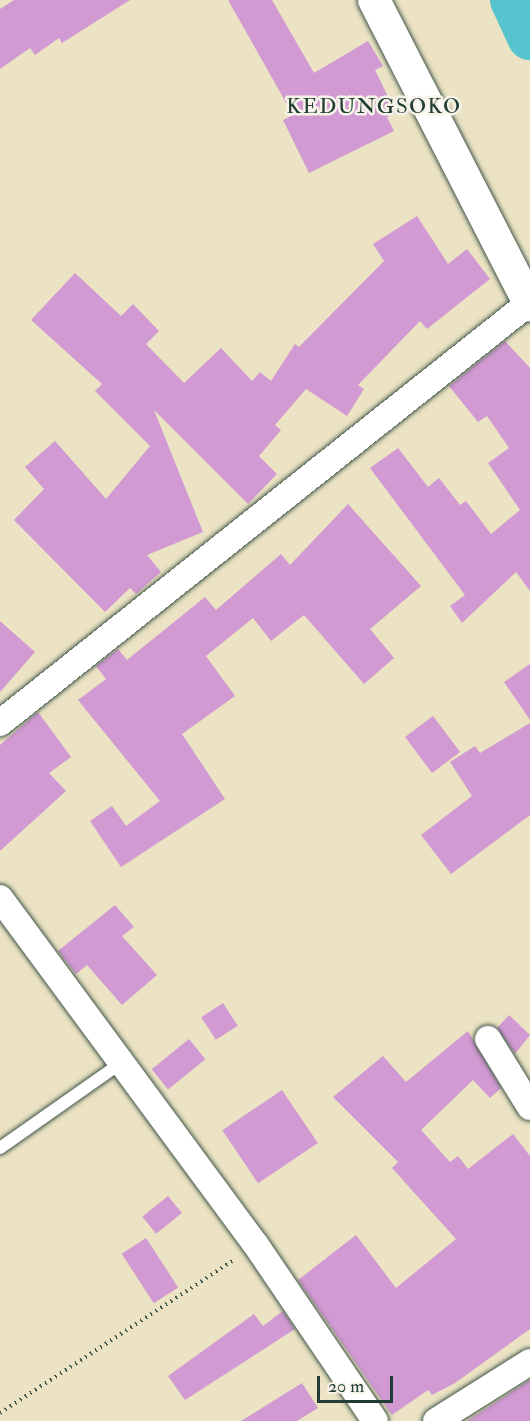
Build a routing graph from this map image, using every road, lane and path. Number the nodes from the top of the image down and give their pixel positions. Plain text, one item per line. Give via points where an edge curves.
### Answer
1 (374, 0) edge
2 (530, 304) edge
3 (0, 723) edge
4 (0, 898) edge
5 (488, 1039) dead end
6 (121, 1063) junction
7 (530, 1107) edge
8 (0, 1148) edge
9 (256, 1245) junction
10 (530, 1362) edge
11 (0, 1413) edge
12 (375, 1421) edge
13 (436, 1421) edge

1 - 2 street
2 - 3 street
4 - 6 street
5 - 7 street
6 - 8 lane
6 - 9 street
9 - 11 path
9 - 12 street
10 - 13 street

